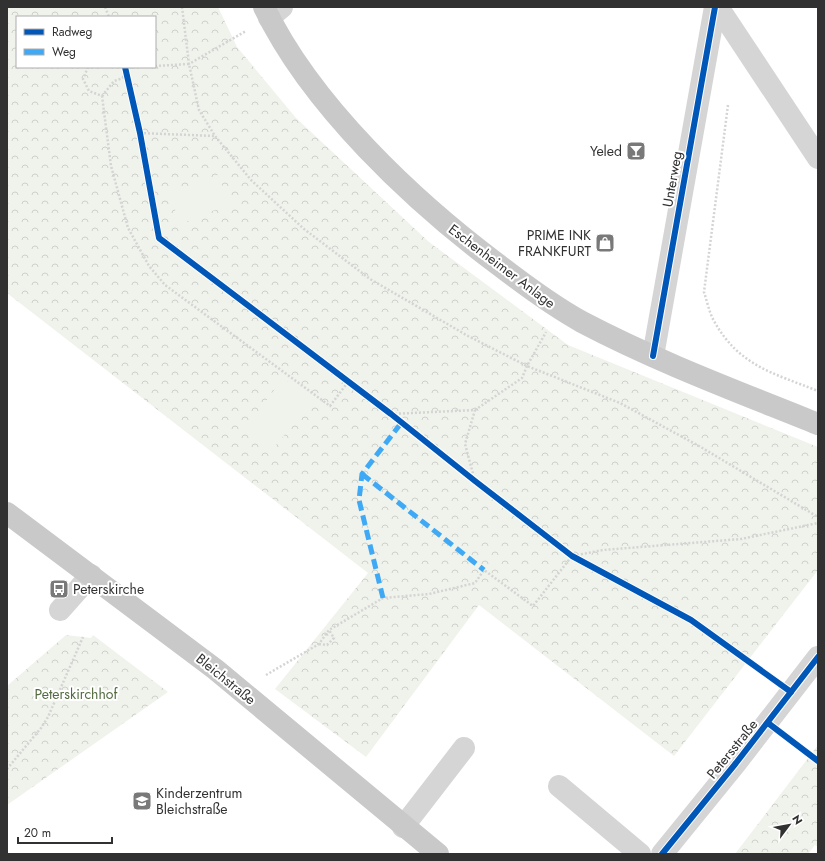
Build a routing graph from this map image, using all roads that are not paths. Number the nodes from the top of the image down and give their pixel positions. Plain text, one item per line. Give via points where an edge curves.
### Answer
1 (715, 7) edge
2 (718, 7) edge
3 (272, 11) edge
4 (818, 158) edge
5 (653, 356) junction
6 (818, 424) edge
7 (7, 513) edge
8 (91, 575) junction
9 (60, 610) dead end
10 (818, 657) edge
11 (464, 748) dead end
12 (559, 786) dead end
13 (403, 827) junction
14 (438, 854) edge
15 (640, 854) edge
16 (662, 854) edge

1 - 5 street, Unterweg
2 - 4 street
3 - 5 main road, Eschenheimer Anlage via 314,88 388,170 432,211 529,289 582,322
5 - 6 main road, Eschenheimer Anlage
7 - 8 main road, Bleichstraße
8 - 9 street
8 - 13 main road, Bleichstraße via 215,669
10 - 16 street, Petersstraße
11 - 13 street
12 - 15 street
13 - 14 main road, Bleichstraße

